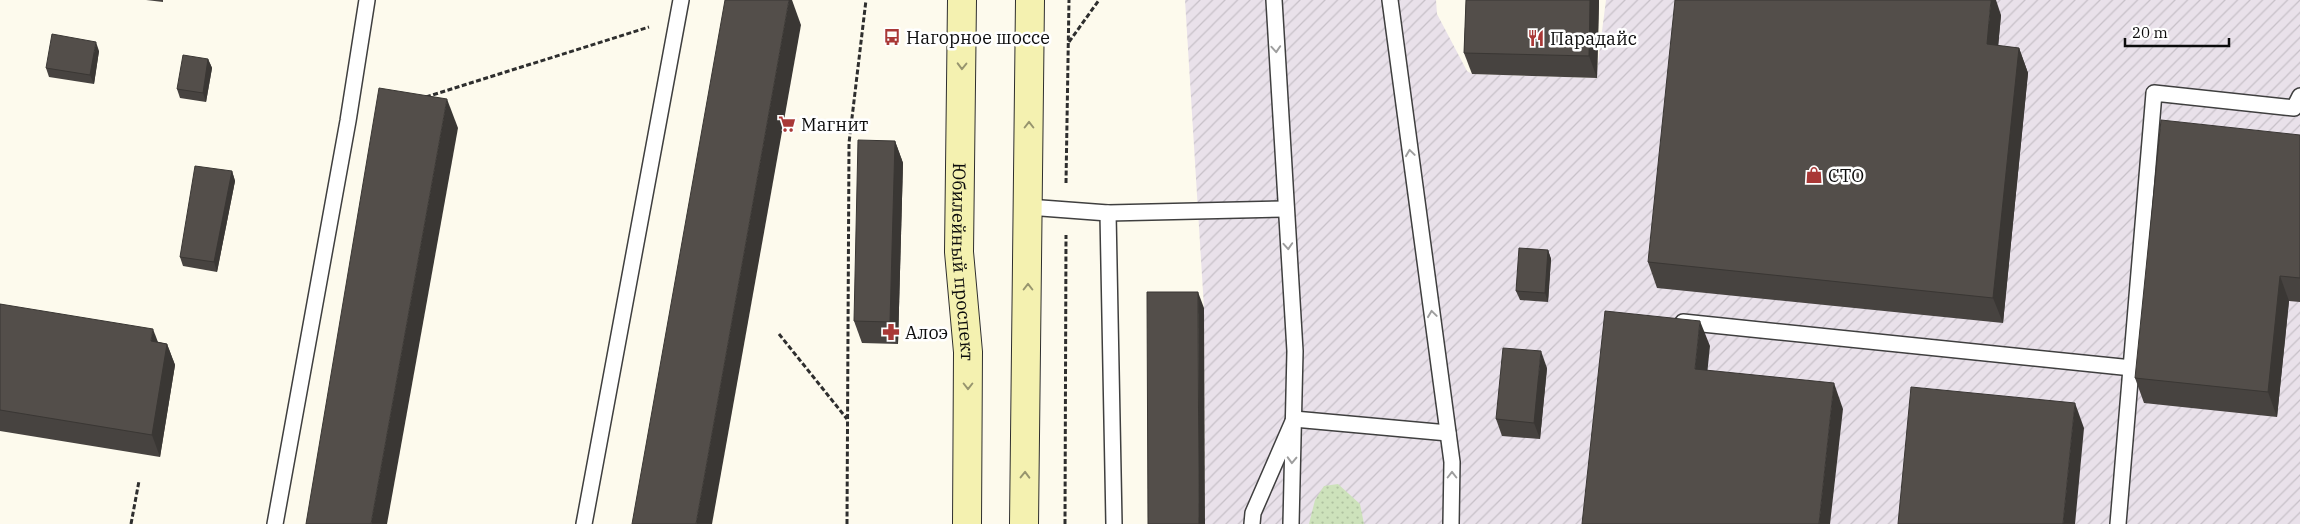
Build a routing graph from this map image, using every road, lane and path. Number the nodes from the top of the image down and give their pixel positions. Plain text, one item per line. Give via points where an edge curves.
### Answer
1 (366, 0) edge
2 (681, 0) edge
3 (866, 0) edge
4 (962, 0) edge
5 (1030, 0) edge
6 (1068, 0) edge
7 (1099, 0) edge
8 (1274, 0) edge
9 (1390, 0) edge
10 (678, 18) junction
11 (1068, 43) junction
12 (2300, 96) edge
13 (423, 98) edge
14 (1028, 207) junction
15 (1286, 209) junction
16 (1066, 210) junction
17 (1108, 213) junction
18 (1667, 320) edge
19 (779, 334) dead end
20 (2132, 368) junction
21 (848, 419) junction
22 (1294, 419) junction
23 (1448, 433) junction
24 (139, 481) dead end
25 (131, 524) edge
26 (275, 524) edge
27 (584, 524) edge
28 (847, 524) edge
29 (967, 524) edge
30 (1024, 524) edge
31 (1065, 524) edge
32 (1114, 524) edge
33 (1252, 524) edge
34 (1291, 524) edge
35 (1451, 524) edge
36 (2118, 524) edge

1 - 26 lane via 348,122
2 - 10 lane
3 - 21 path via 849,143
4 -> 29 main road, Юбилейный проспект via 959,252 968,352
14 -> 5 main road
6 - 11 path
7 - 11 path
8 -> 15 lane
23 -> 9 lane
10 - 13 path
10 - 27 lane
11 - 16 path
12 - 20 lane via 2294,108 2154,93
14 - 16 lane
30 -> 14 main road
15 - 17 lane
15 -> 22 lane via 1295,351
16 - 17 lane
16 - 31 path
17 - 32 lane
18 - 20 lane
19 - 21 path
20 - 36 lane
21 - 28 path
22 - 23 lane
22 - 33 lane via 1253,513
22 -> 34 lane
35 -> 23 lane via 1452,462
24 - 25 path

